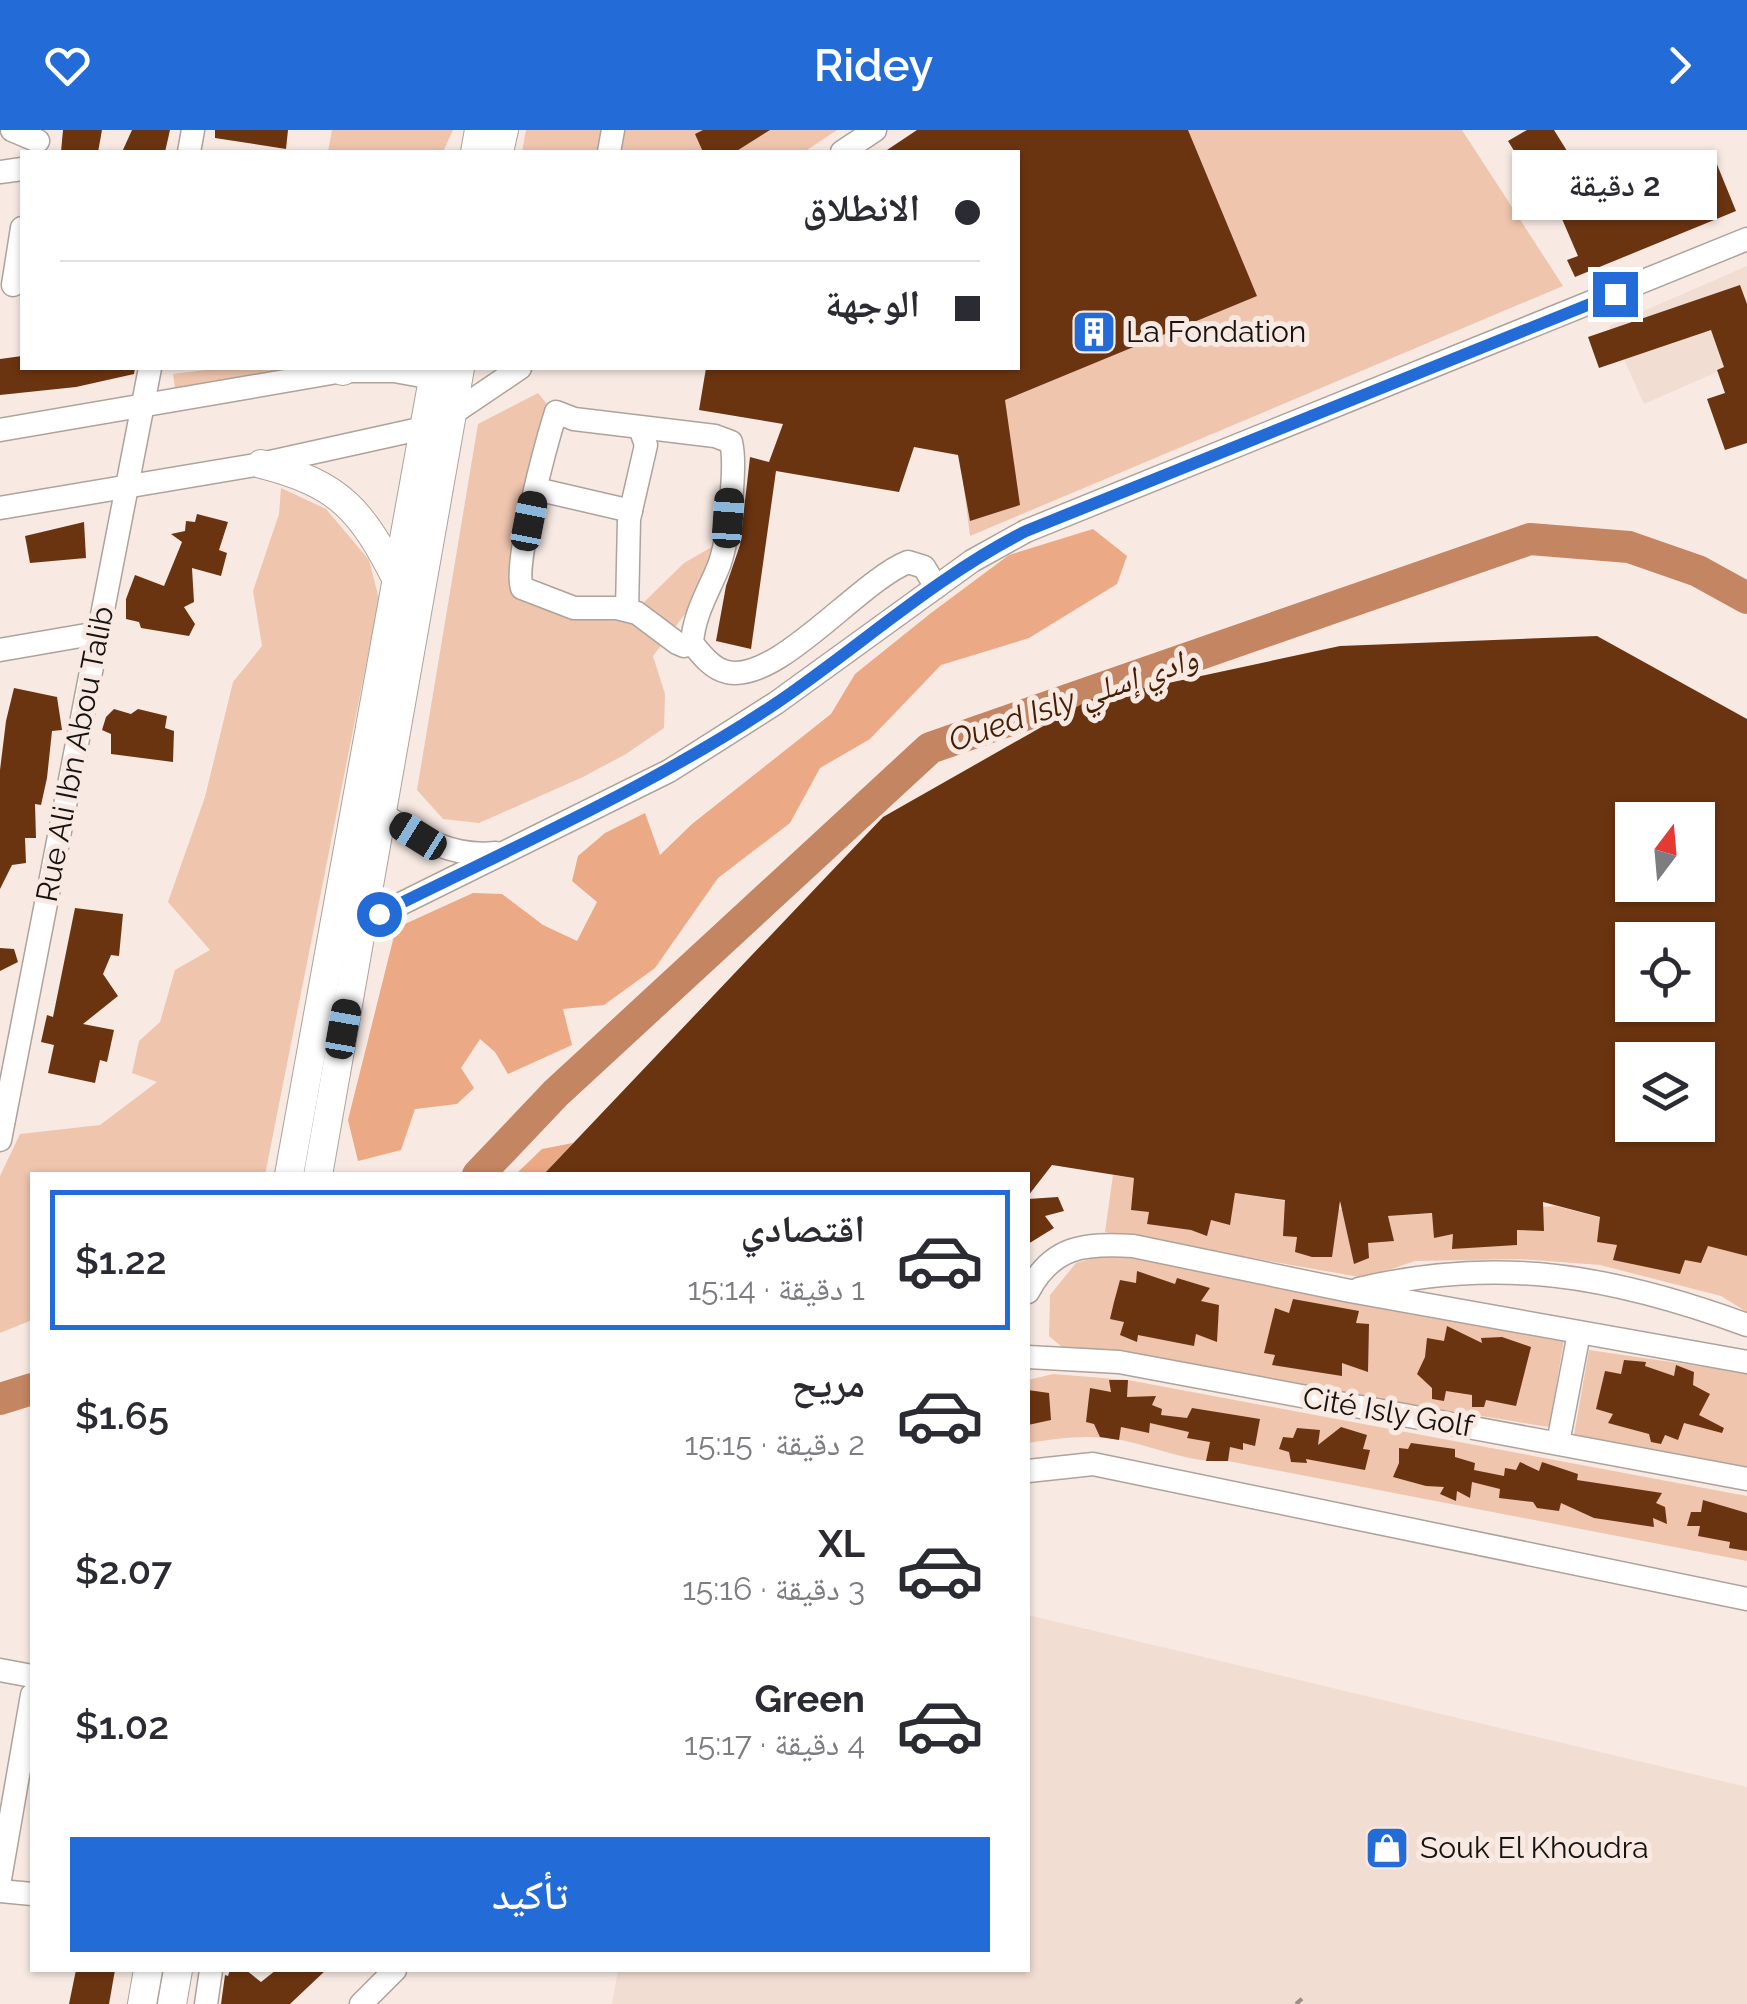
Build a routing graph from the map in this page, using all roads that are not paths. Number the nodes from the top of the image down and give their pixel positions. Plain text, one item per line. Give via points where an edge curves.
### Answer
1 (12, 130) edge
2 (875, 130) edge
3 (38, 141) edge
4 (845, 150) edge
5 (20, 239) edge
6 (1747, 239) edge
7 (12, 285) edge
8 (150, 370) edge
9 (339, 370) edge
10 (394, 370) edge
11 (517, 370) edge
12 (447, 374) edge
13 (490, 387) junction
14 (143, 404) junction
15 (452, 414) junction
16 (424, 428) junction
17 (640, 428) junction
18 (0, 430) edge
19 (261, 464) junction
20 (127, 487) junction
21 (536, 489) junction
22 (0, 508) edge
23 (631, 511) junction
24 (398, 582) junction
25 (936, 587) junction
26 (628, 610) junction
27 (98, 633) junction
28 (692, 643) junction
29 (0, 650) edge
30 (382, 814) junction
31 (504, 852) junction
32 (362, 923) junction
33 (10, 1037) edge
34 (0, 1140) edge
35 (304, 1172) edge
36 (1030, 1289) edge
37 (1350, 1291) junction
38 (1747, 1325) edge
39 (1579, 1334) junction
40 (1030, 1357) edge
41 (1747, 1362) edge
42 (1558, 1443) junction
43 (1030, 1471) edge
44 (1747, 1479) edge
45 (1747, 1598) edge
46 (0, 1670) edge
47 (30, 1676) edge
48 (30, 1706) edge
49 (0, 1875) edge
50 (0, 1891) edge
51 (30, 1894) edge
52 (148, 1972) edge
53 (178, 1972) edge
54 (211, 1972) edge
55 (393, 1972) edge
56 (142, 2004) edge
57 (172, 2004) edge
58 (206, 2004) edge
59 (361, 2004) edge

1 - 3 street
2 - 4 street
5 - 7 street
6 - 25 street via 1026,531
8 - 14 street, Rue Ali Ibn Abou Talib
9 - 14 street
10 - 12 street
11 - 13 street
12 - 13 street
12 - 15 main road
12 - 16 main road
13 - 15 street
14 - 18 street
14 - 20 street, Rue Ali Ibn Abou Talib
15 - 16 street
15 - 30 main road
16 - 19 street
16 - 24 main road
17 - 21 street via 556,412
17 - 23 street via 646,445
17 - 28 street via 715,436 733,446 726,534
19 - 20 street
19 - 24 main road via 340,497 377,542
20 - 22 street
20 - 27 street, Rue Ali Ibn Abou Talib
21 - 23 street
21 - 26 street via 522,588 574,608
23 - 26 street
24 - 35 main road
25 - 28 street via 916,562 898,566 777,659 746,674 720,670
25 - 31 street via 776,703 668,771
26 - 28 street via 684,646
27 - 29 street
27 - 33 street, Rue Ali Ibn Abou Talib
30 - 31 street via 455,852
30 - 32 main road
31 - 32 street
32 - 35 main road
33 - 34 street, Rue Ali Ibn Abou Talib
36 - 37 street via 1054,1258 1100,1244
37 - 38 street via 1416,1275 1534,1272 1596,1280
37 - 39 street
39 - 41 street
39 - 42 street
40 - 42 street, Cité Isly Golf via 1119,1362
42 - 44 street, Cité Isly Golf
43 - 45 street via 1093,1464
46 - 47 street
48 - 49 street
50 - 51 street
52 - 56 main road
53 - 57 main road
54 - 58 street
55 - 59 street

